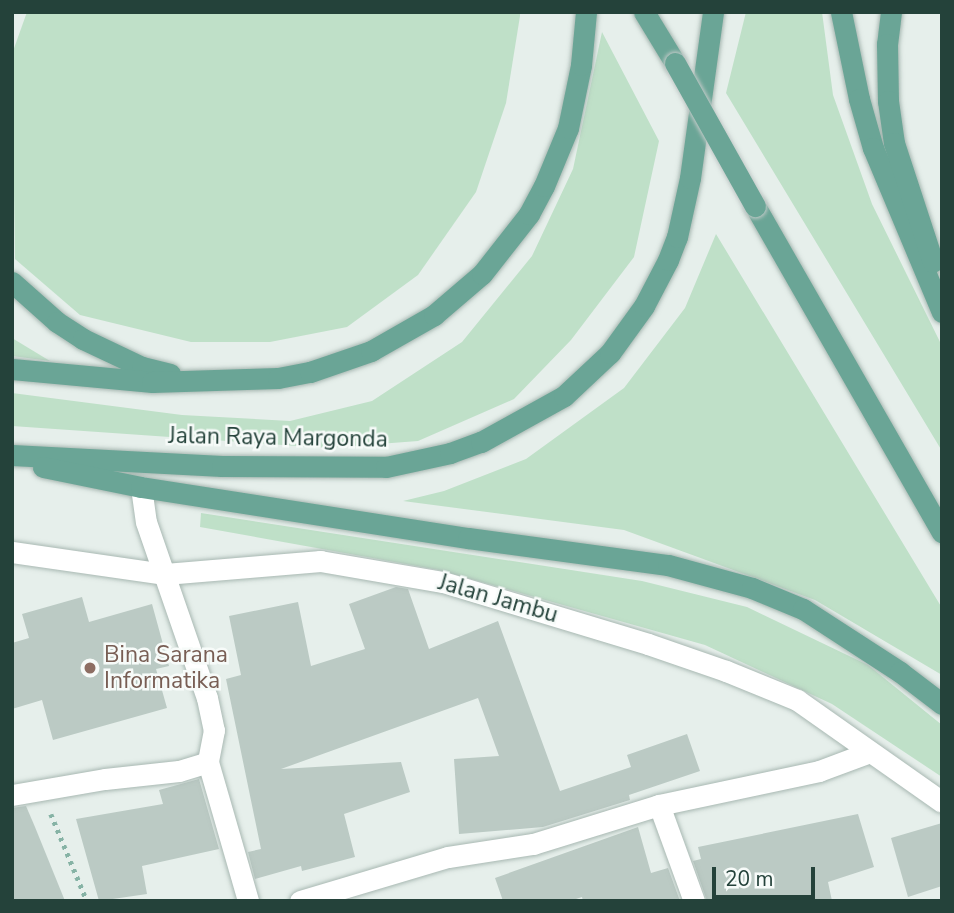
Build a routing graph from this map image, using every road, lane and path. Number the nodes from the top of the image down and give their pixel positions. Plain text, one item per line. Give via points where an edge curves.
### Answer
1 (586, 12) edge
2 (644, 12) edge
3 (713, 12) edge
4 (841, 12) edge
5 (891, 12) edge
6 (12, 282) edge
7 (942, 286) edge
8 (942, 312) edge
9 (12, 369) edge
10 (213, 383) junction
11 (12, 455) edge
12 (12, 461) edge
13 (141, 487) junction
14 (942, 532) edge
15 (12, 552) edge
16 (164, 574) junction
17 (942, 704) edge
18 (870, 752) junction
19 (208, 762) junction
20 (41, 790) junction
21 (12, 795) edge
22 (942, 802) edge
23 (659, 805) junction
24 (87, 901) edge
25 (248, 901) edge
26 (300, 901) edge
27 (694, 901) edge

1 - 10 main road via 575,98 559,155 528,214 482,274 434,315 371,351 310,372
2 - 14 main road, bridge
3 - 11 main road, Jalan Raya Margonda via 690,178 677,237 644,306 617,344 564,396 481,442 386,467 222,466
4 - 8 main road via 873,148
5 - 7 main road via 888,90 894,143
6 - 10 main road via 57,322 109,353 155,370
9 - 10 main road via 116,381
12 - 13 main road
13 - 16 street via 146,522
13 - 17 main road via 668,565 752,588 803,609 900,671
15 - 16 street, Jalan Jambu
16 - 18 street, Jalan Jambu via 320,561 443,582 726,671 797,700
16 - 19 street via 201,677 214,730
18 - 22 street, Jalan Jambu
18 - 23 street via 819,771
19 - 20 street via 179,771
19 - 25 street
20 - 21 street
20 - 24 path
23 - 26 street via 533,844 448,857
23 - 27 street

